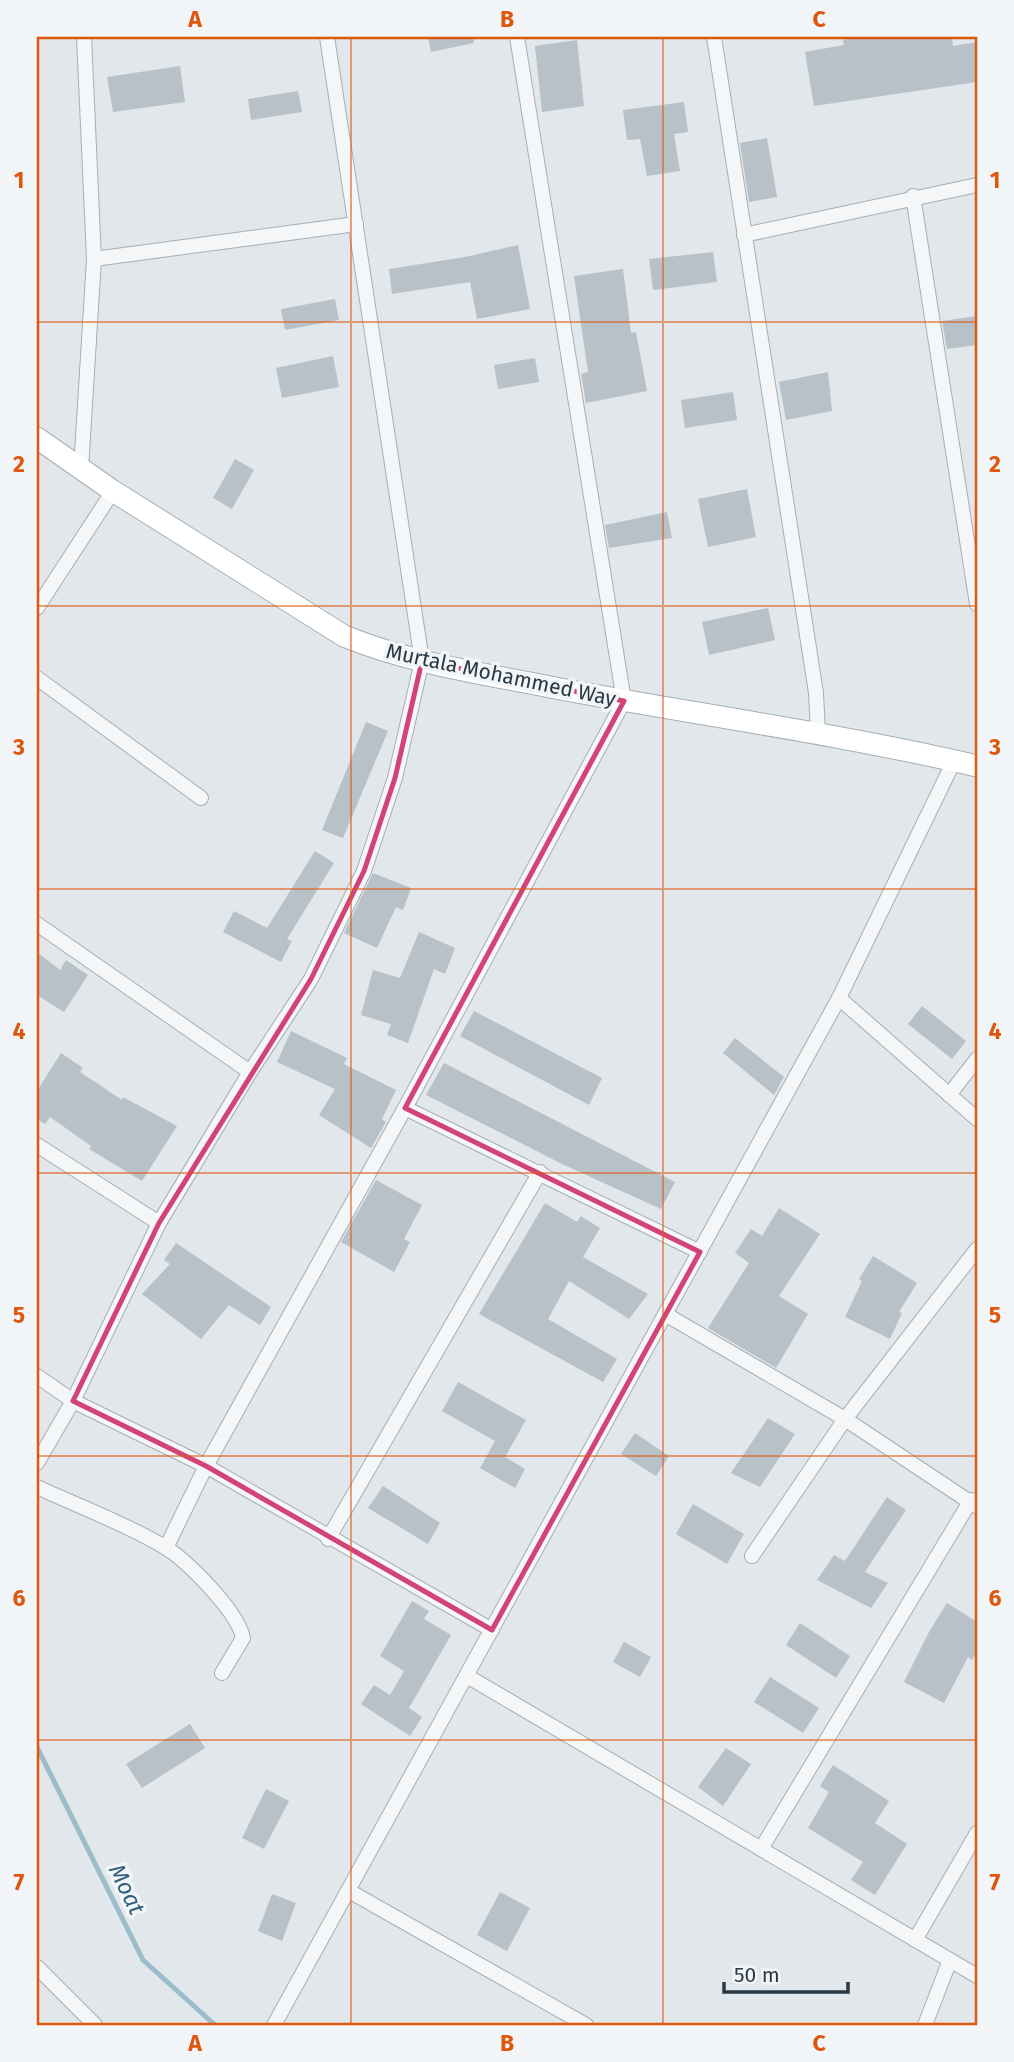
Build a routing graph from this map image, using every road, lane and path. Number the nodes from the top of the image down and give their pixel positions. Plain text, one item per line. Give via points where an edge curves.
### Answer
1 (84, 37) edge
2 (327, 37) edge
3 (517, 37) edge
4 (714, 37) edge
5 (977, 185) edge
6 (913, 196) junction
7 (356, 223) junction
8 (744, 235) junction
9 (94, 259) junction
10 (37, 438) edge
11 (82, 469) junction
12 (113, 491) junction
13 (977, 604) edge
14 (37, 608) edge
15 (422, 662) junction
16 (37, 678) edge
17 (624, 701) junction
18 (818, 733) junction
19 (954, 761) junction
20 (977, 766) edge
21 (201, 798) dead end
22 (37, 924) edge
23 (839, 998) junction
24 (977, 1059) edge
25 (250, 1072) junction
26 (949, 1095) junction
27 (405, 1108) junction
28 (977, 1119) edge
29 (37, 1144) edge
30 (540, 1172) junction
31 (159, 1223) junction
32 (977, 1249) edge
33 (700, 1252) junction
34 (666, 1314) junction
35 (37, 1376) edge
36 (73, 1401) junction
37 (845, 1419) junction
38 (37, 1463) edge
39 (206, 1466) junction
40 (37, 1487) edge
41 (974, 1503) edge
42 (328, 1539) junction
43 (166, 1548) junction
44 (752, 1556) dead end
45 (492, 1630) junction
46 (222, 1673) dead end
47 (467, 1676) junction
48 (977, 1833) edge
49 (761, 1849) junction
50 (349, 1891) junction
51 (915, 1940) junction
52 (950, 1960) junction
53 (37, 1967) edge
54 (977, 1976) edge
55 (94, 2025) edge
56 (274, 2025) edge
57 (586, 2025) edge
58 (925, 2025) edge

1 - 9 street
2 - 7 street
3 - 17 street
4 - 8 street
5 - 6 street
6 - 8 street
6 - 13 street
7 - 9 street
7 - 15 street
8 - 18 street via 816,693
9 - 11 street
10 - 11 street, Murtala Mohammed Way
11 - 12 street, Murtala Mohammed Way
12 - 14 street
12 - 15 street, Murtala Mohammed Way via 344,636
15 - 17 street, Murtala Mohammed Way
15 - 25 street via 395,778 363,871 311,979
16 - 21 street
17 - 18 street, Murtala Mohammed Way
17 - 27 street
18 - 19 street, Murtala Mohammed Way
19 - 20 street, Murtala Mohammed Way
19 - 23 street
22 - 25 street
23 - 26 street
23 - 33 street
24 - 26 street
25 - 31 street
26 - 28 street
27 - 30 street
27 - 39 street
29 - 31 street
30 - 33 street
30 - 42 street
31 - 36 street
32 - 37 street
33 - 34 street
34 - 37 street
34 - 45 street
35 - 36 street
36 - 38 street
36 - 39 street
37 - 41 street
37 - 44 street
39 - 42 street
39 - 43 street
40 - 43 street
41 - 49 street
42 - 45 street
43 - 46 street via 223,1602 241,1627 239,1649
45 - 47 street
47 - 49 street
47 - 50 street
48 - 51 street
49 - 51 street
50 - 56 street
50 - 57 street
51 - 52 street
52 - 54 street
52 - 58 street
53 - 55 street

